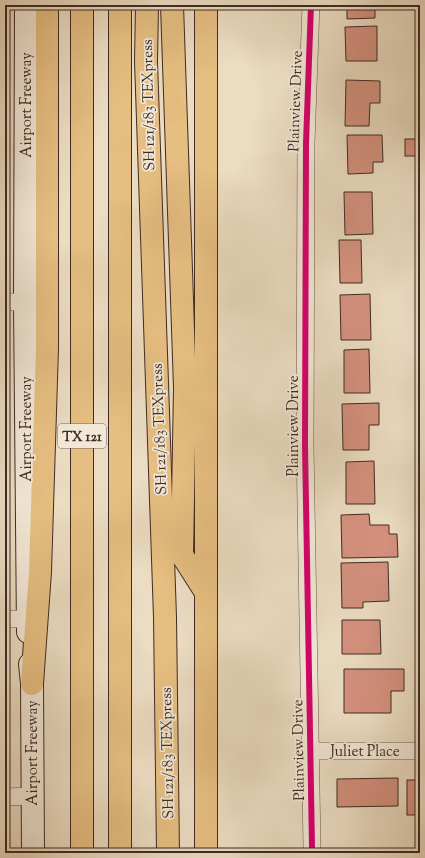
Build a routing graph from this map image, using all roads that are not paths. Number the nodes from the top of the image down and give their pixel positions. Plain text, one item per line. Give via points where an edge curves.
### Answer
1 (26, 5) edge
2 (47, 5) edge
3 (82, 5) edge
4 (120, 5) edge
5 (147, 5) edge
6 (172, 5) edge
7 (206, 5) edge
8 (311, 5) edge
9 (15, 302) edge
10 (205, 591) junction
11 (27, 618) junction
12 (5, 619) edge
13 (32, 684) junction
14 (311, 751) junction
15 (420, 751) edge
16 (32, 796) junction
17 (5, 797) edge
18 (312, 846) dead end
19 (33, 853) edge
20 (82, 853) edge
21 (120, 853) edge
22 (168, 853) edge
23 (206, 853) edge

1 - 9 main road, Airport Freeway
2 - 13 highway via 47,348 40,572
3 - 20 highway, TX 121
4 - 21 highway, SH 121/183 TEXpress
5 - 22 highway, SH 121/183 TEXpress via 146,61 165,617
6 - 10 highway via 185,388 182,555
7 - 10 highway
8 - 14 street, Plainview Drive via 306,143 305,438
9 - 11 main road, Airport Freeway
10 - 23 highway
11 - 12 street
11 - 13 main road, Airport Freeway
13 - 16 main road, Airport Freeway
14 - 15 street, Juliet Place
14 - 18 street, Plainview Drive
16 - 17 street
16 - 19 main road, Airport Freeway

